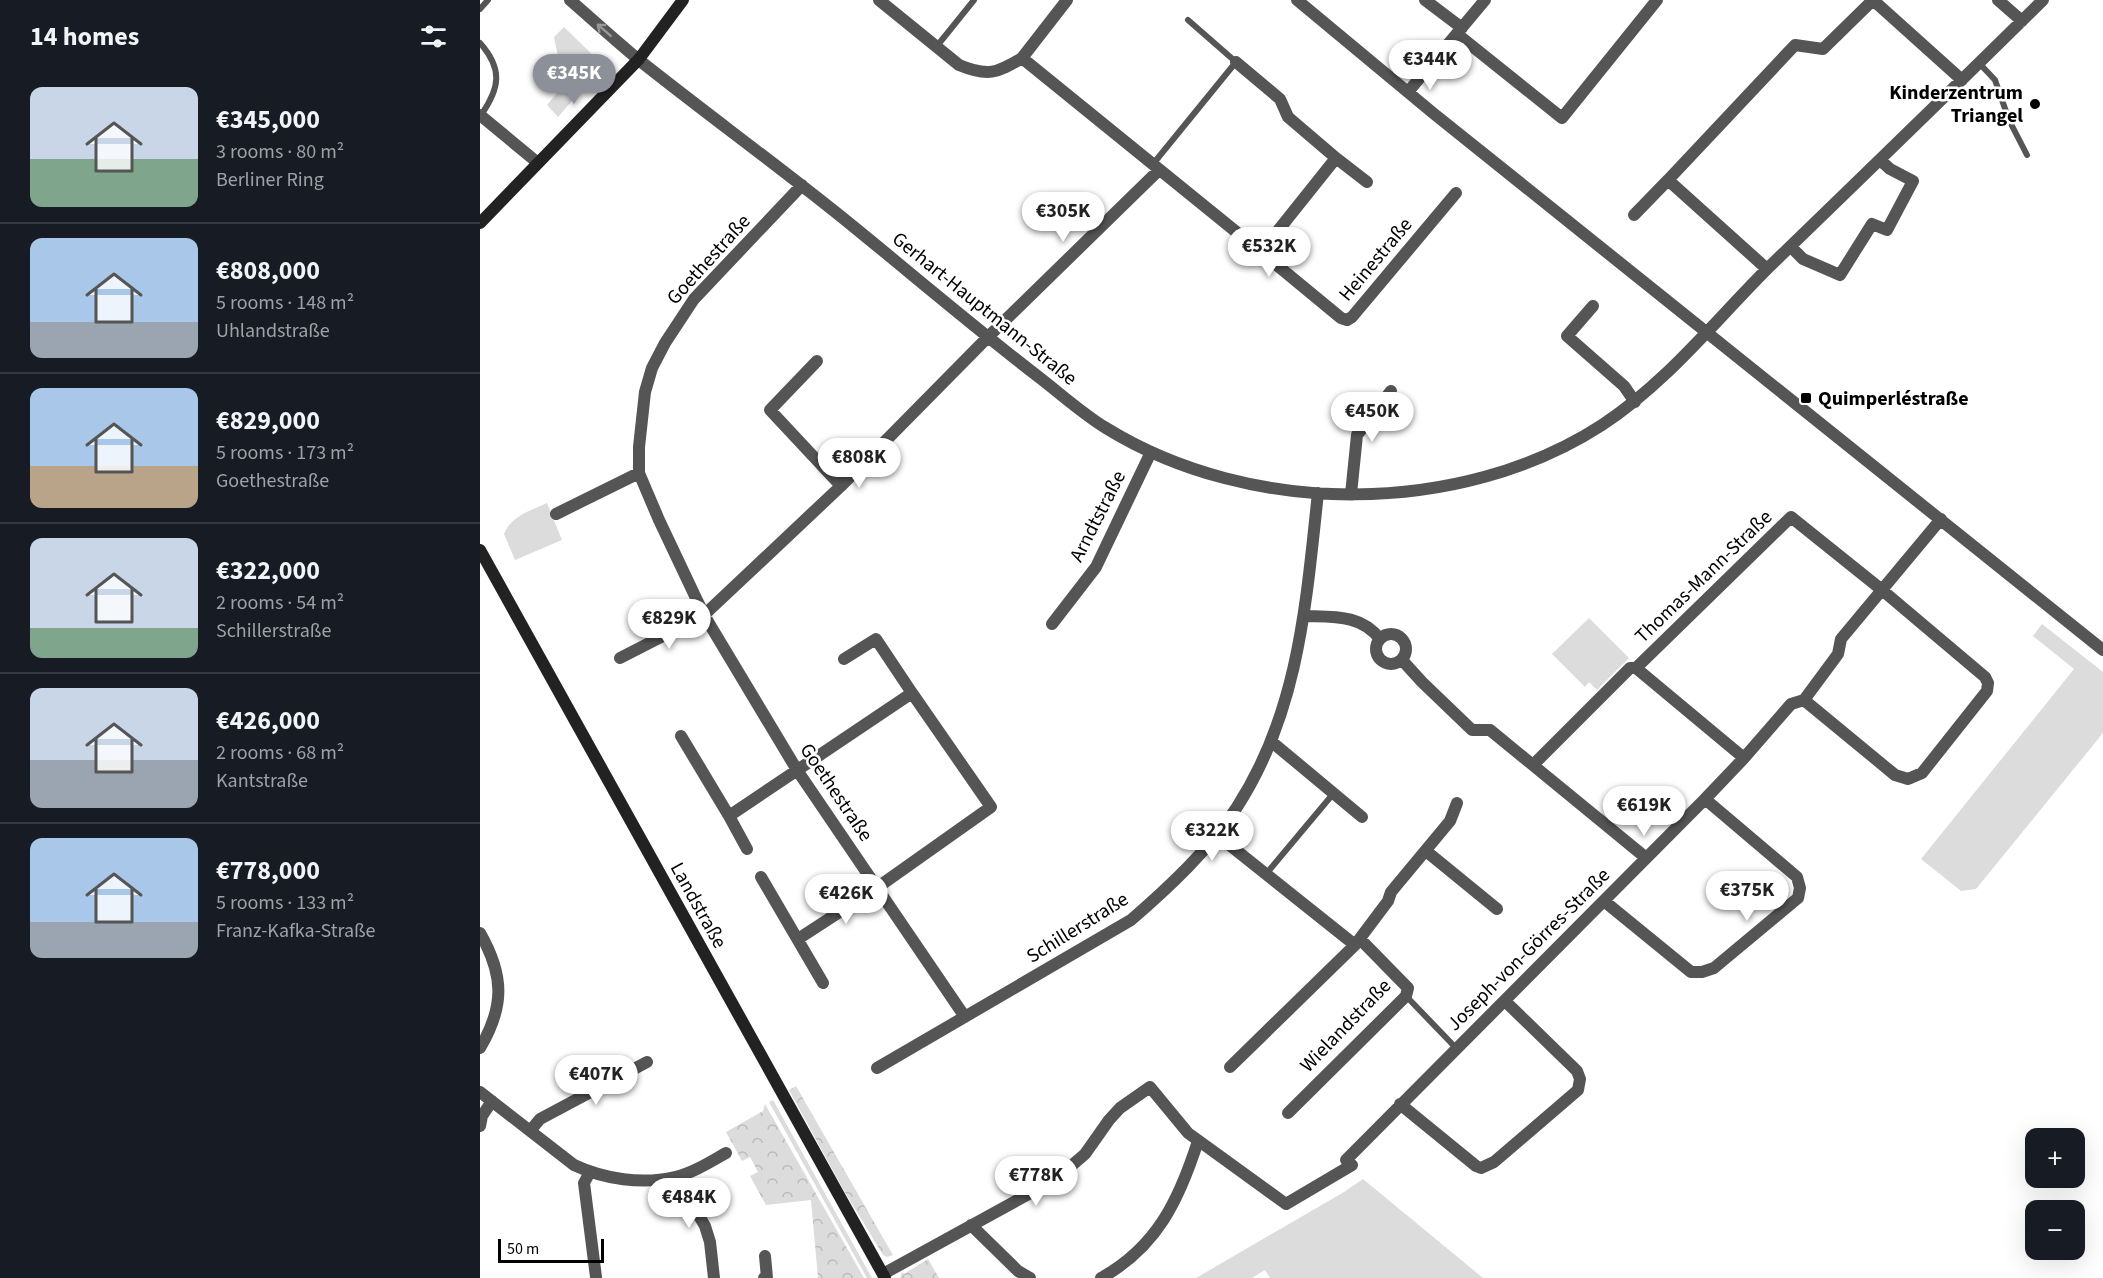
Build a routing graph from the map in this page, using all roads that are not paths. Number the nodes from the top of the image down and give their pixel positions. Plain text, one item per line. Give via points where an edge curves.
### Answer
1 (488, 0) edge
2 (570, 0) edge
3 (684, 0) edge
4 (879, 0) edge
5 (974, 0) edge
6 (1067, 0) edge
7 (1297, 0) edge
8 (1425, 0) edge
9 (1485, 0) edge
10 (1657, 0) edge
11 (1873, 0) edge
12 (1998, 0) edge
13 (2043, 0) edge
14 (480, 9) edge
15 (1188, 20) dead end
16 (2022, 21) junction
17 (1459, 31) junction
18 (480, 43) edge
19 (937, 47) junction
20 (1022, 58) junction
21 (639, 59) junction
22 (1236, 62) junction
23 (1980, 63) junction
24 (1962, 80) junction
25 (1408, 92) junction
26 (480, 115) edge
27 (2026, 155) dead end
28 (1336, 158) junction
29 (1880, 160) junction
30 (538, 162) junction
31 (1156, 167) junction
32 (1668, 180) junction
33 (1367, 182) dead end
34 (802, 185) junction
35 (1455, 193) dead end
36 (1634, 215) dead end
37 (480, 223) edge
38 (1791, 247) junction
39 (1261, 252) junction
40 (1767, 269) junction
41 (1593, 306) dead end
42 (1708, 332) junction
43 (988, 337) junction
44 (817, 361) dead end
45 (1391, 392) dead end
46 (1635, 402) junction
47 (1151, 452) junction
48 (639, 473) junction
49 (841, 486) junction
50 (1318, 493) junction
51 (1351, 494) junction
52 (556, 514) dead end
53 (1941, 519) junction
54 (480, 550) edge
55 (1882, 590) junction
56 (704, 615) junction
57 (1304, 616) junction
58 (1052, 624) dead end
59 (1380, 639) junction
60 (2103, 650) edge
61 (620, 658) dead end
62 (844, 659) dead end
63 (1402, 660) junction
64 (1636, 668) junction
65 (912, 693) junction
66 (1804, 700) junction
67 (681, 736) dead end
68 (1272, 742) junction
69 (1744, 758) junction
70 (1533, 765) junction
71 (798, 770) junction
72 (1333, 793) junction
73 (1705, 799) junction
74 (1457, 803) dead end
75 (729, 816) junction
76 (1362, 817) dead end
77 (1217, 835) junction
78 (747, 849) dead end
79 (1426, 851) junction
80 (1645, 857) junction
81 (1266, 874) junction
82 (761, 877) dead end
83 (878, 887) junction
84 (1604, 901) junction
85 (1497, 909) dead end
86 (480, 933) edge
87 (798, 939) junction
88 (1357, 942) junction
89 (823, 983) dead end
90 (1406, 996) junction
91 (1506, 1002) junction
92 (965, 1017) junction
93 (480, 1048) edge
94 (1456, 1049) junction
95 (647, 1062) dead end
96 (1230, 1067) dead end
97 (877, 1068) dead end
98 (480, 1092) edge
99 (492, 1101) junction
100 (1400, 1104) junction
101 (1288, 1113) dead end
102 (480, 1126) edge
103 (530, 1131) junction
104 (1198, 1141) junction
105 (726, 1153) dead end
106 (590, 1172) junction
107 (676, 1177) junction
108 (971, 1225) junction
109 (765, 1256) dead end
110 (596, 1276) dead end
111 (884, 1276) edge
112 (714, 1278) edge
113 (764, 1278) edge
114 (1030, 1278) edge
115 (1101, 1278) edge

1 - 14 lane
21 -> 2 street, Gerhart-Hauptmann-Straße
3 - 21 street
4 - 19 street
5 - 19 lane
6 - 20 street
7 - 25 street
8 - 17 street
9 - 17 street
10 - 17 street via 1562,118
11 - 24 street
11 - 32 street via 1822,49 1795,45
12 - 16 street
13 - 16 street, Gerhart-Hauptmann-Straße
15 - 22 lane
16 - 23 street, Gerhart-Hauptmann-Straße
17 - 25 street
18 - 26 lane via 492,57 497,82 493,98
19 - 20 street via 959,65 984,72 1000,70
20 - 31 street, Heinestraße
21 - 30 street
21 - 34 street, Gerhart-Hauptmann-Straße
22 - 28 street via 1280,99 1288,117
22 - 31 lane
23 - 24 street, Gerhart-Hauptmann-Straße
23 - 27 lane via 1995,80
24 - 29 street, Gerhart-Hauptmann-Straße
25 - 42 street
26 - 30 street
28 - 33 street
28 - 39 street
29 - 38 street, Gerhart-Hauptmann-Straße
29 - 38 street via 1913,181 1887,230 1872,224 1840,275 1803,259
30 - 37 street
31 - 39 street, Heinestraße
31 - 43 street
32 - 36 street
32 - 40 street
34 - 43 street, Gerhart-Hauptmann-Straße
34 - 48 street, Goethestraße via 694,299 665,343 645,392
35 - 39 street, Heinestraße via 1347,320
38 - 40 street, Gerhart-Hauptmann-Straße
40 - 42 street, Gerhart-Hauptmann-Straße
41 - 46 street via 1567,336 1623,386
42 - 46 street, Gerhart-Hauptmann-Straße
42 - 53 street
43 - 47 street, Gerhart-Hauptmann-Straße via 1104,427
43 - 49 street
44 - 49 street via 770,410
45 - 51 street via 1358,435
46 - 51 street, Gerhart-Hauptmann-Straße via 1600,426 1515,467 1420,490 1374,496
47 - 50 street, Gerhart-Hauptmann-Straße via 1239,481
47 - 58 street, Arndtstraße via 1096,567
48 - 52 street
48 - 56 street, Goethestraße
49 - 56 street
50 - 51 street, Gerhart-Hauptmann-Straße
50 - 57 street, Schillerstraße
53 - 55 street, Joseph-von-Görres-Straße
53 - 60 street
54 - 111 street, Landstraße
55 - 64 street, Thomas-Mann-Straße via 1791,517
55 - 66 street, Joseph-von-Görres-Straße via 1840,639 1838,654
55 - 66 street via 1987,679 1987,691 1922,773 1908,779 1895,775
56 - 61 street
56 - 71 street, Goethestraße
57 - 59 street via 1346,617 1371,628
57 - 68 street, Schillerstraße via 1296,667
59 - 63 street via 1376,649 1379,659 1387,664
59 - 63 street via 1389,634 1399,637 1406,650
62 - 65 street via 876,639
63 - 70 street via 1472,730 1490,730
64 - 69 street, Thomas-Mann-Straße
64 - 70 street, Thomas-Mann-Straße via 1630,668
65 - 71 street
65 - 83 street via 991,807
66 - 69 street, Joseph-von-Görres-Straße via 1791,704
67 - 75 street
68 - 72 street
68 - 77 street, Schillerstraße via 1242,800
69 - 73 street, Joseph-von-Görres-Straße
70 - 80 street
71 - 75 street
71 - 83 street, Goethestraße
72 - 76 street
72 - 81 lane
73 - 80 street, Joseph-von-Görres-Straße
73 - 84 street via 1797,877 1798,898 1714,969 1702,972 1691,972
74 - 79 street via 1450,821
75 - 78 street
77 - 81 street, Wielandstraße
77 - 92 street, Schillerstraße via 1131,920
79 - 85 street
79 - 88 street via 1391,892
80 - 84 street, Joseph-von-Görres-Straße
81 - 88 street, Wielandstraße
82 - 87 street
83 - 87 street
83 - 92 street, Goethestraße
84 - 91 street, Joseph-von-Görres-Straße
86 - 93 street via 495,963 499,1004
87 - 89 street
88 - 90 street, Wielandstraße via 1408,988
88 - 96 street
90 - 94 lane
90 - 101 street, Wielandstraße
91 - 94 street, Joseph-von-Görres-Straße
91 - 100 street via 1577,1071 1578,1090 1494,1162 1481,1168
92 - 97 street, Schillerstraße
94 - 100 street, Joseph-von-Görres-Straße
95 - 103 street via 540,1119
98 - 99 street
99 - 102 street
99 - 103 street
100 - 104 street, Joseph-von-Görres-Straße via 1349,1162 1286,1203
103 - 106 street via 574,1165
104 - 108 street via 1150,1087 1120,1108 1085,1154 1056,1179
104 - 115 street via 1167,1216 1154,1236
105 - 107 street
106 - 107 street via 621,1179
106 - 110 street via 584,1183
107 - 112 street via 705,1226
108 - 111 street
108 - 114 street
109 - 113 street

